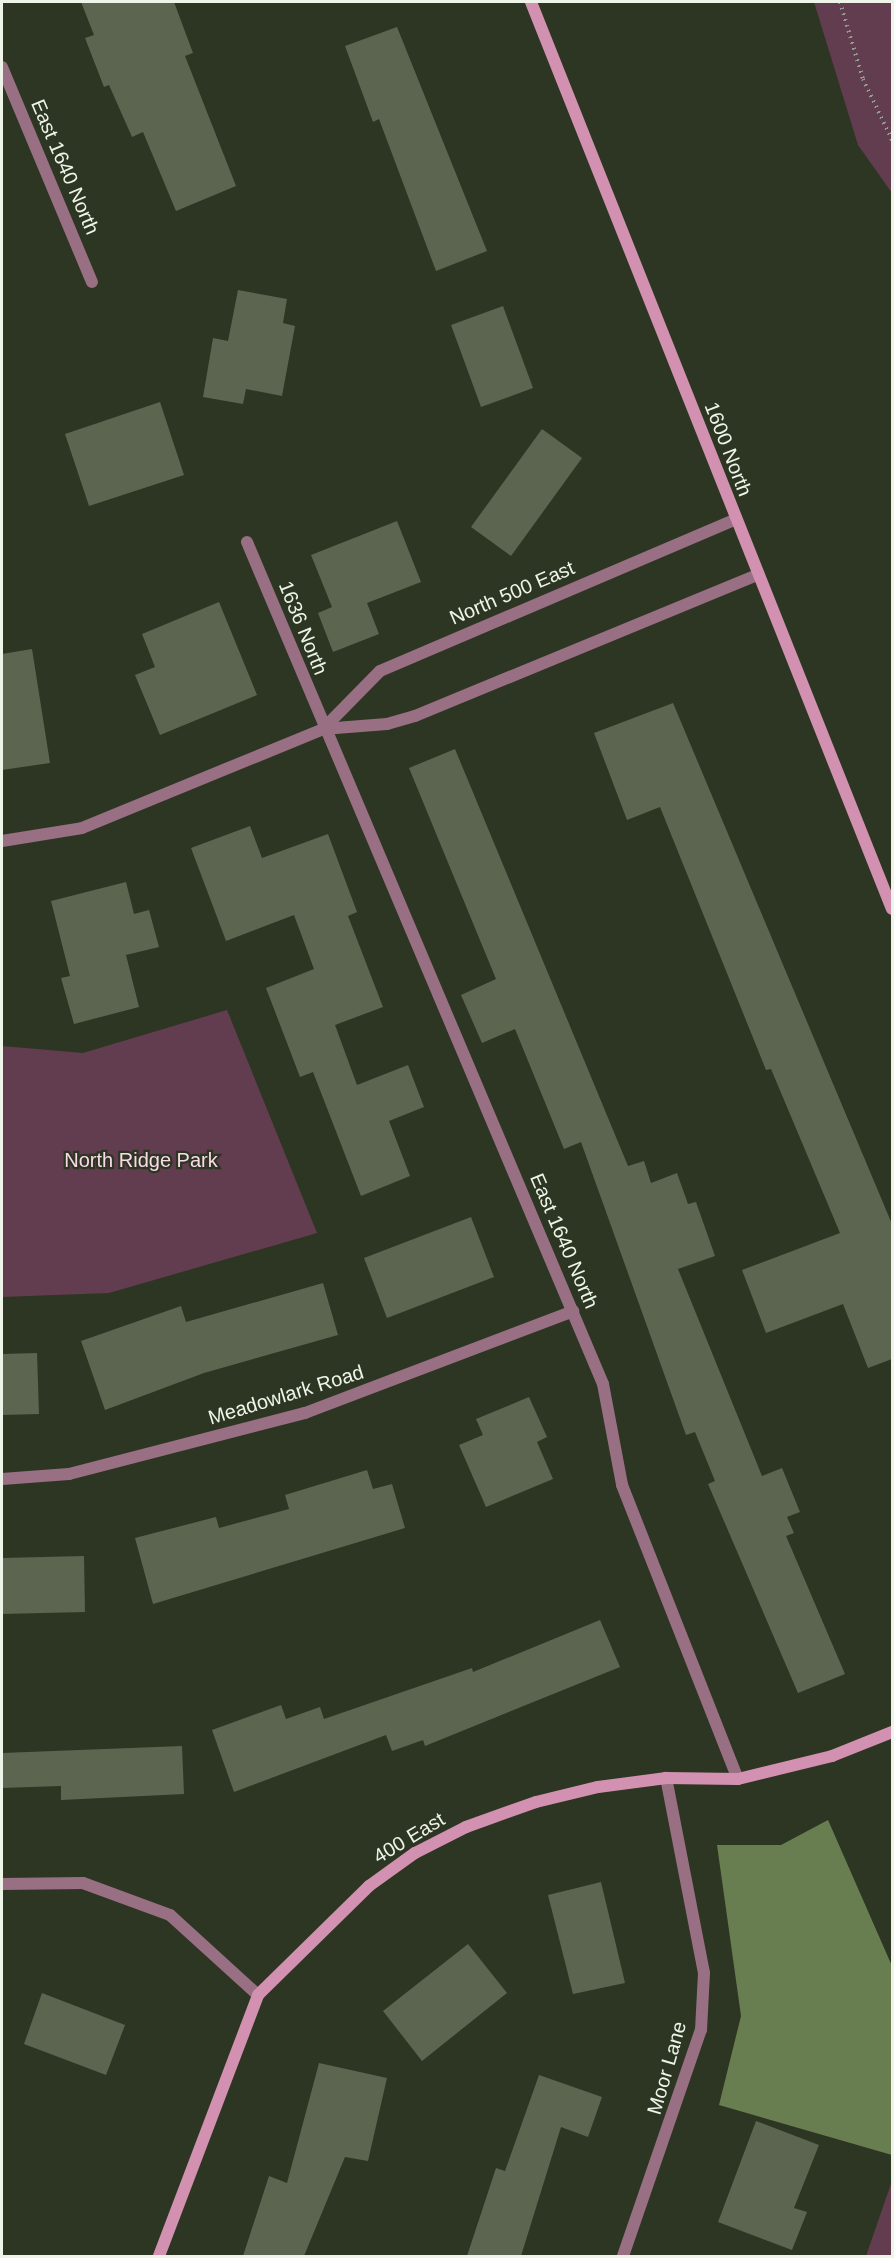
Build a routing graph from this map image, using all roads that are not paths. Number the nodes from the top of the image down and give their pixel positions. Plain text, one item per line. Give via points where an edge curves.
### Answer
1 (531, 2) edge
2 (2, 67) edge
3 (92, 282) dead end
4 (734, 520) junction
5 (247, 543) dead end
6 (757, 574) junction
7 (323, 729) junction
8 (2, 841) edge
9 (892, 909) edge
10 (573, 1311) junction
11 (2, 1479) edge
12 (892, 1732) edge
13 (666, 1778) junction
14 (738, 1779) junction
15 (2, 1884) edge
16 (258, 1995) junction
17 (159, 2256) edge
18 (623, 2256) edge

1 - 4 street, 1600 North
2 - 3 street, East 1640 North
4 - 6 street, 1600 North
4 - 7 street, North 500 East via 380,671
5 - 7 street, 1636 North
6 - 7 street, North 500 East via 415,716 387,724
6 - 9 street, 1600 North
7 - 8 street, North 500 East via 82,828
7 - 10 street, East 1640 North
10 - 11 street, Meadowlark Road via 305,1413 79,1472
10 - 14 street, East 1640 North via 603,1384 622,1485
12 - 14 street, 400 East via 832,1756
13 - 14 street, 400 East
13 - 16 street, 400 East via 598,1787 536,1802 466,1827 415,1853 361,1893
13 - 18 street, Moor Lane via 704,1973 701,2030
15 - 16 street via 83,1883 170,1915
16 - 17 street, 400 East

